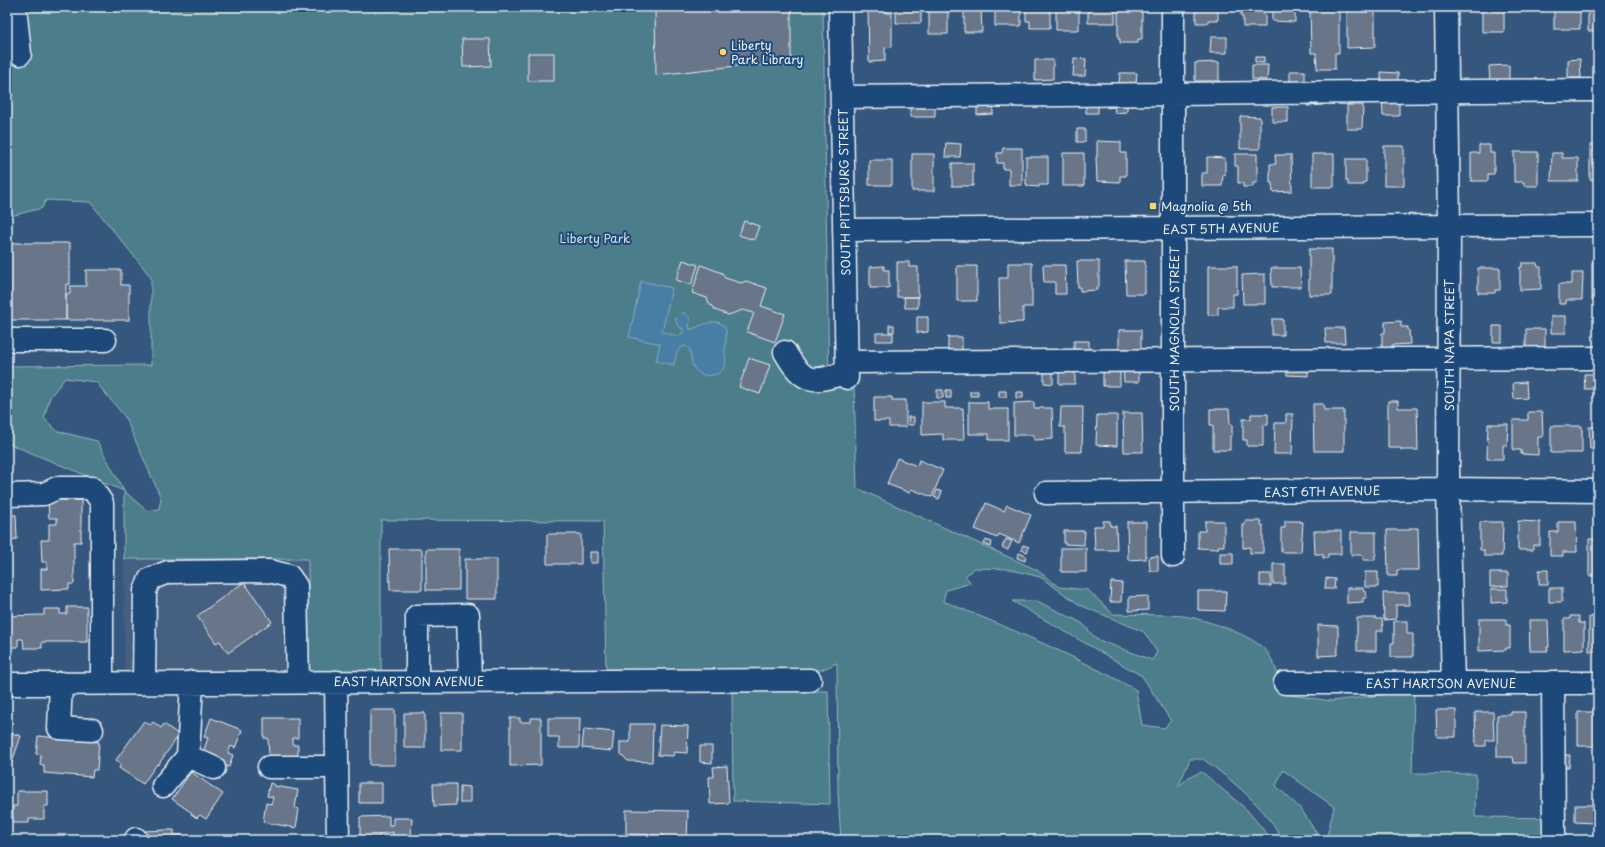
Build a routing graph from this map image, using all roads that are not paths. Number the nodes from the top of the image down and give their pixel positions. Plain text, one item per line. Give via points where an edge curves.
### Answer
1 (15, 7) edge
2 (840, 7) edge
3 (1173, 7) edge
4 (1446, 7) edge
5 (20, 54) dead end
6 (1598, 90) edge
7 (1447, 92) junction
8 (1173, 94) junction
9 (842, 97) junction
10 (1598, 225) edge
11 (1449, 226) junction
12 (1174, 228) junction
13 (844, 230) junction
14 (7, 340) edge
15 (105, 340) dead end
16 (785, 352) dead end
17 (1449, 358) junction
18 (1598, 358) edge
19 (1174, 360) junction
20 (847, 370) junction
21 (1448, 490) junction
22 (1598, 491) edge
23 (1173, 492) junction
24 (1046, 493) dead end
25 (7, 495) edge
26 (1173, 556) dead end
27 (810, 680) dead end
28 (417, 681) junction
29 (470, 681) junction
30 (192, 682) junction
31 (298, 682) junction
32 (336, 682) junction
33 (1553, 682) junction
34 (61, 683) junction
35 (102, 683) junction
36 (144, 683) junction
37 (1285, 683) dead end
38 (1453, 683) junction
39 (1598, 683) edge
40 (7, 684) edge
41 (92, 730) dead end
42 (188, 756) junction
43 (270, 767) dead end
44 (337, 767) junction
45 (214, 768) dead end
46 (163, 786) dead end
47 (1554, 837) dead end
48 (338, 840) edge

1 - 5 street
2 - 9 street, SOUTH PITTSBURG STREET
3 - 8 street, SOUTH MAGNOLIA STREET
4 - 7 street, SOUTH NAPA STREET
6 - 7 street
7 - 8 street
7 - 11 street, SOUTH NAPA STREET
8 - 9 street
8 - 12 street, SOUTH MAGNOLIA STREET
9 - 13 street, SOUTH PITTSBURG STREET
10 - 11 street, EAST 5TH AVENUE
11 - 12 street, EAST 5TH AVENUE
11 - 17 street, SOUTH NAPA STREET
12 - 13 street, EAST 5TH AVENUE
12 - 19 street, SOUTH MAGNOLIA STREET
13 - 20 street, SOUTH PITTSBURG STREET
14 - 15 street
16 - 20 street via 792,365 805,377 816,380
17 - 18 street
17 - 19 street
17 - 21 street, SOUTH NAPA STREET
19 - 20 street
19 - 23 street, SOUTH MAGNOLIA STREET
21 - 22 street, EAST 6TH AVENUE
21 - 23 street, EAST 6TH AVENUE
21 - 38 street, SOUTH NAPA STREET
23 - 24 street, EAST 6TH AVENUE
23 - 26 street, SOUTH MAGNOLIA STREET
25 - 35 street via 44,494 57,488 92,488 102,503
27 - 29 street, EAST HARTSON AVENUE
28 - 29 street, EAST HARTSON AVENUE
28 - 29 street via 417,616 468,615
28 - 32 street, EAST HARTSON AVENUE
30 - 31 street, EAST HARTSON AVENUE
30 - 36 street, EAST HARTSON AVENUE
30 - 42 street
31 - 32 street, EAST HARTSON AVENUE
31 - 36 street via 296,586 289,576 269,571 168,572 150,579 145,591
32 - 44 street
33 - 38 street, EAST HARTSON AVENUE
33 - 39 street, EAST HARTSON AVENUE
33 - 47 street
34 - 35 street, EAST HARTSON AVENUE
34 - 40 street, EAST HARTSON AVENUE
34 - 41 street via 59,728
35 - 36 street, EAST HARTSON AVENUE
37 - 38 street, EAST HARTSON AVENUE
42 - 45 street
42 - 46 street
43 - 44 street
44 - 48 street

